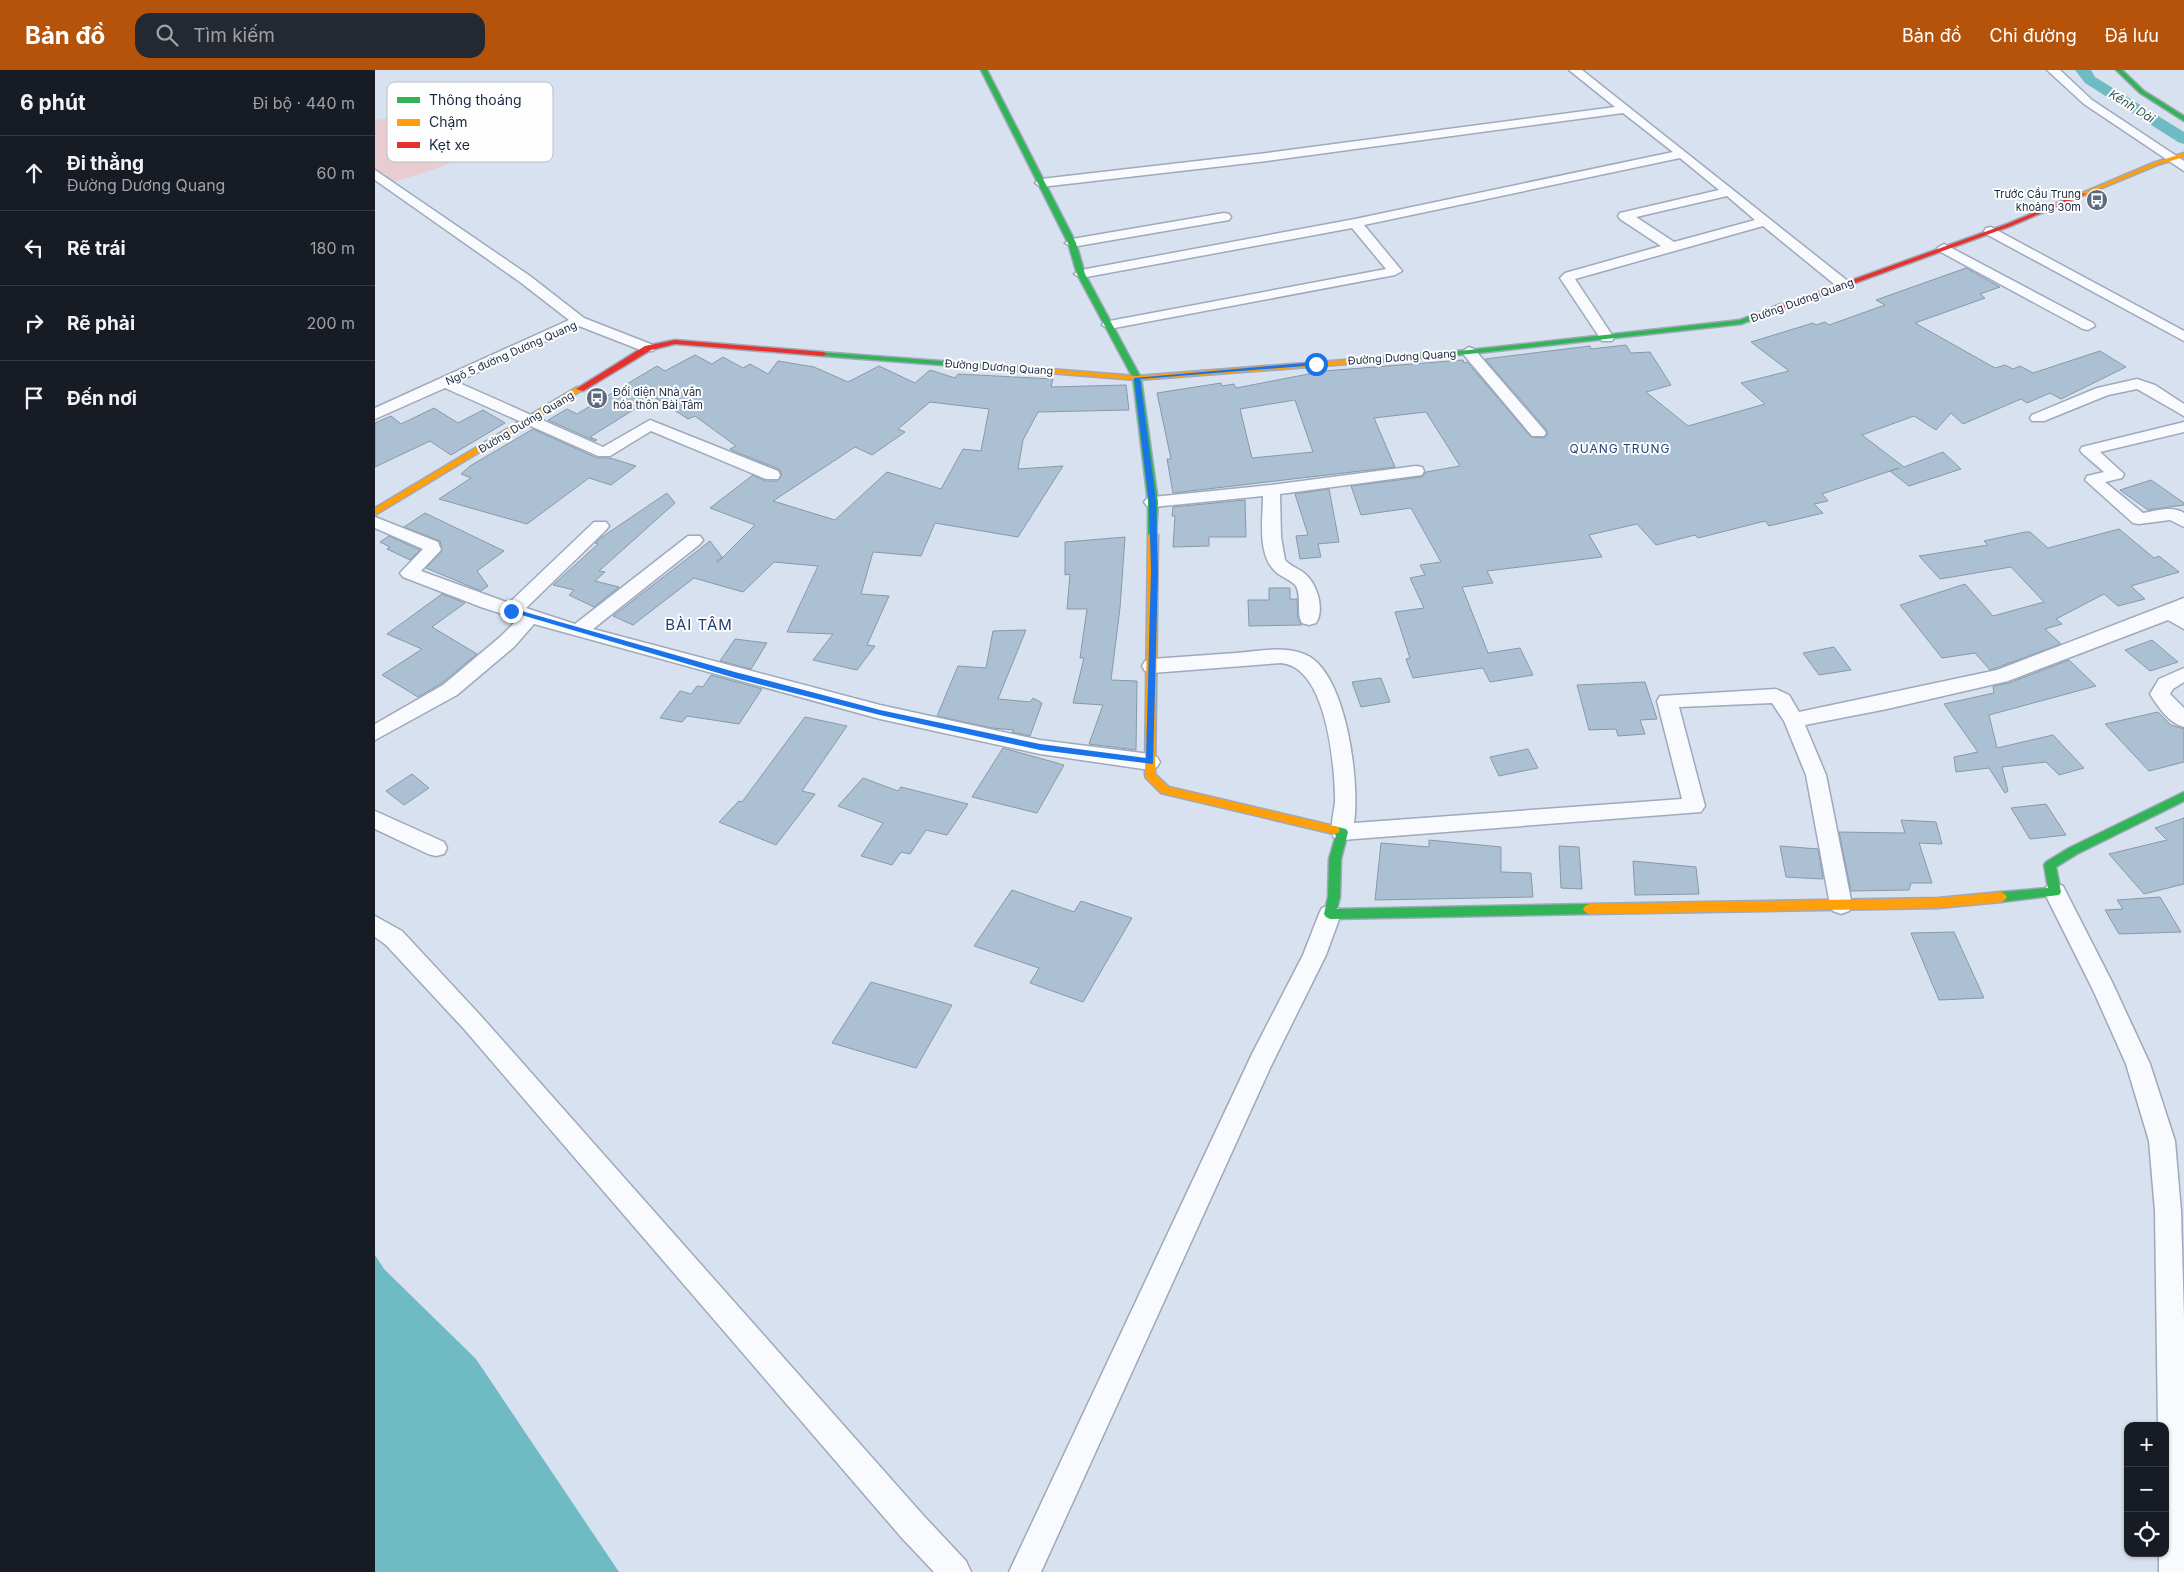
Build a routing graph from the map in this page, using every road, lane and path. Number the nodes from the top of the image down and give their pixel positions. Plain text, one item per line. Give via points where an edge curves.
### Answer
1 (984, 70) edge
2 (1575, 70) edge
3 (2053, 70) edge
4 (2119, 70) edge
5 (1624, 109) junction
6 (2184, 119) edge
7 (1682, 154) junction
8 (2177, 156) edge
9 (2184, 167) edge
10 (375, 174) edge
11 (1041, 183) junction
12 (1729, 192) junction
13 (1224, 217) dead end
14 (1766, 222) junction
15 (1355, 223) junction
16 (1991, 231) junction
17 (1072, 243) junction
18 (1672, 247) junction
19 (1944, 248) junction
20 (1081, 274) junction
21 (1844, 285) junction
22 (579, 321) junction
23 (1109, 325) junction
24 (2088, 326) dead end
25 (2184, 337) edge
26 (1607, 338) junction
27 (648, 348) junction
28 (1469, 352) junction
29 (1137, 378) junction
30 (444, 382) junction
31 (2184, 411) edge
32 (375, 414) edge
33 (2038, 418) dead end
34 (529, 420) junction
35 (2184, 427) edge
36 (1538, 434) dead end
37 (1416, 471) dead end
38 (773, 474) dead end
39 (1271, 490) junction
40 (1153, 502) junction
41 (375, 512) edge
42 (375, 522) edge
43 (2184, 522) edge
44 (600, 526) dead end
45 (694, 540) dead end
46 (511, 611) junction
47 (2179, 613) edge
48 (531, 616) junction
49 (1309, 619) dead end
50 (578, 631) junction
51 (1152, 666) junction
52 (2184, 675) edge
53 (2184, 720) edge
54 (1794, 721) junction
55 (375, 733) edge
56 (1150, 762) junction
57 (2184, 796) edge
58 (375, 818) edge
59 (1342, 832) junction
60 (436, 848) dead end
61 (2055, 892) junction
62 (1841, 905) junction
63 (1331, 914) junction
64 (375, 925) edge
65 (955, 1572) edge
66 (1025, 1572) edge
67 (2175, 1572) edge

1 - 11 street
2 - 5 street
3 - 8 street via 2088,102
4 - 6 street via 2142,92
5 - 7 street
5 - 11 street
7 - 12 street
7 - 15 street
8 - 9 street
8 - 16 street, Đường Dương Quang
10 - 22 street via 525,279
11 - 17 street
12 - 14 street
12 - 18 street via 1625,216
13 - 17 street
14 - 18 street
14 - 21 street
15 - 20 street
15 - 23 street via 1395,271
16 - 19 street, Đường Dương Quang
16 - 25 street
17 - 20 street
18 - 26 street via 1567,278
19 - 21 street, Đường Dương Quang
19 - 24 street
20 - 23 street
21 - 26 street, Đường Dương Quang via 1741,322
22 - 27 street, Ngõ 5 đường Dương Quang
22 - 30 street, Ngõ 5 đường Dương Quang
23 - 29 street
26 - 28 street, Đường Dương Quang
27 - 29 street, Đường Dương Quang via 675,342
27 - 34 street, Đường Dương Quang
28 - 29 street, Đường Dương Quang
28 - 36 street
29 - 40 street
30 - 32 street, Ngõ 5 đường Dương Quang
30 - 34 street
31 - 33 street via 2136,384
34 - 38 street via 604,453 650,425
34 - 41 street, Đường Dương Quang
35 - 43 street via 2088,450 2116,474 2093,480 2139,519 2173,514
37 - 39 street
39 - 40 street
39 - 49 street via 1276,561 1307,588 1311,602
40 - 51 street
42 - 46 street via 432,546 433,550 409,573
44 - 46 street
45 - 50 street
46 - 48 street
47 - 54 street via 2001,676
48 - 50 street
48 - 55 street via 507,642 450,690
50 - 56 street via 880,712 1040,747
51 - 56 street
51 - 59 street via 1281,656 1293,657 1308,665 1331,707 1342,753 1346,800
52 - 53 street via 2169,682 2160,694
54 - 59 street via 1782,700 1776,696 1667,701 1694,806
54 - 62 street via 1816,774
56 - 59 street via 1149,775 1165,790
57 - 61 street via 2050,865
58 - 60 street
59 - 63 street via 1335,859
61 - 62 street via 1938,903
61 - 67 street via 2138,1064 2162,1141 2168,1211
62 - 63 street
63 - 66 street
64 - 65 street via 394,938 472,1022

